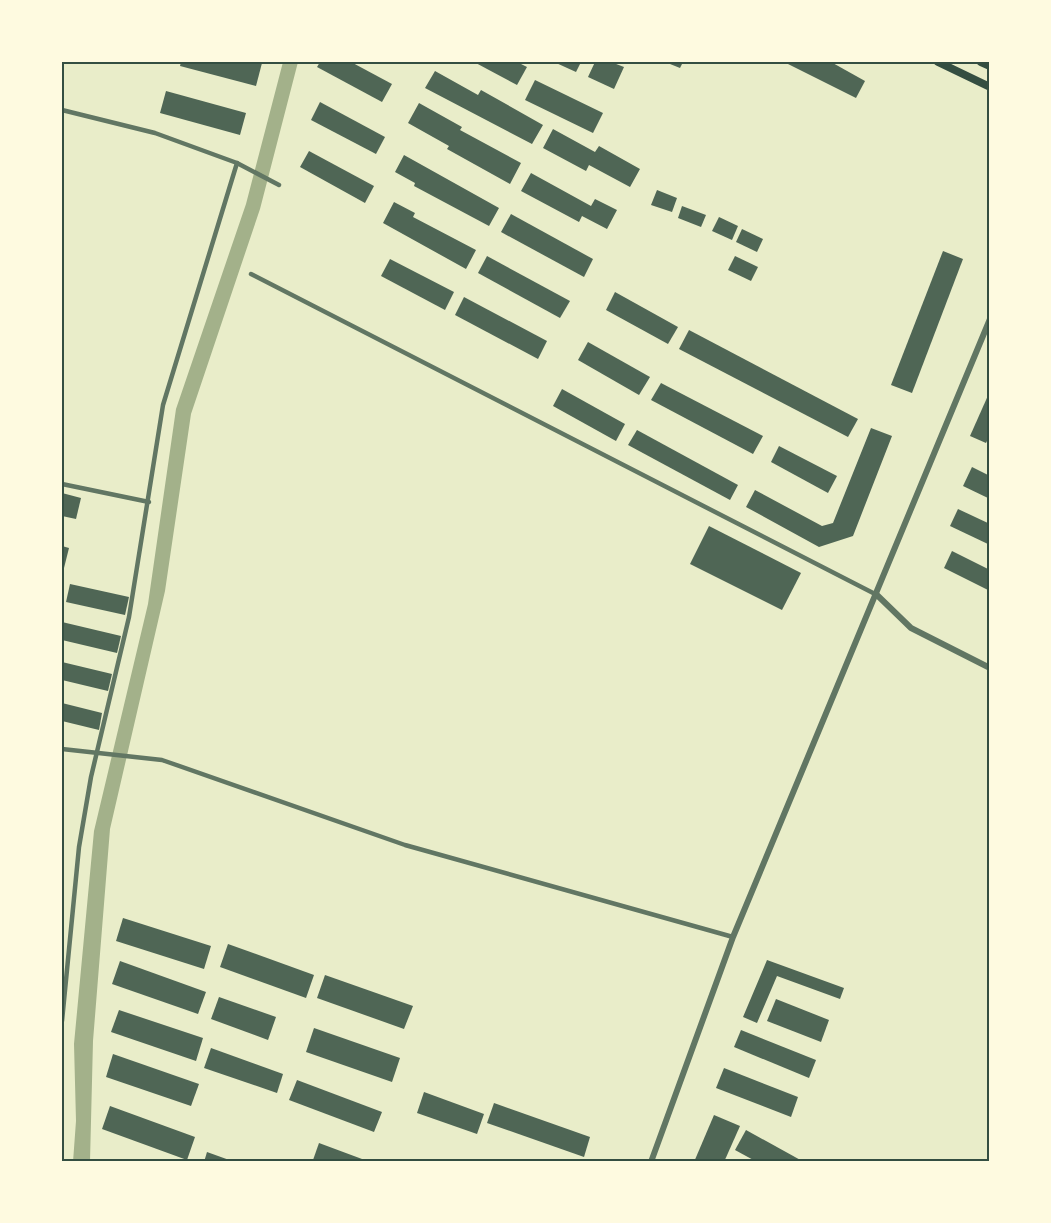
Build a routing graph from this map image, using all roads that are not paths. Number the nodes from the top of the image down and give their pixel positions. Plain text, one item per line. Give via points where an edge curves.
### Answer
1 (938, 62) edge
2 (981, 62) edge
3 (990, 66) edge
4 (990, 87) edge
5 (62, 110) edge
6 (237, 163) junction
7 (277, 184) dead end
8 (251, 274) dead end
9 (990, 319) edge
10 (62, 484) edge
11 (150, 502) junction
12 (877, 595) junction
13 (990, 668) edge
14 (62, 749) edge
15 (97, 752) junction
16 (733, 937) junction
17 (62, 1021) edge
18 (651, 1161) edge

1 - 4 main road
2 - 3 main road
5 - 6 street via 155,133
6 - 7 street
6 - 11 street via 163,405
8 - 12 street
9 - 12 street
10 - 11 street
11 - 15 street via 129,617
12 - 13 street via 911,628
12 - 16 street
14 - 15 street
15 - 16 street via 162,760 405,845
15 - 17 street via 79,847
16 - 18 street

